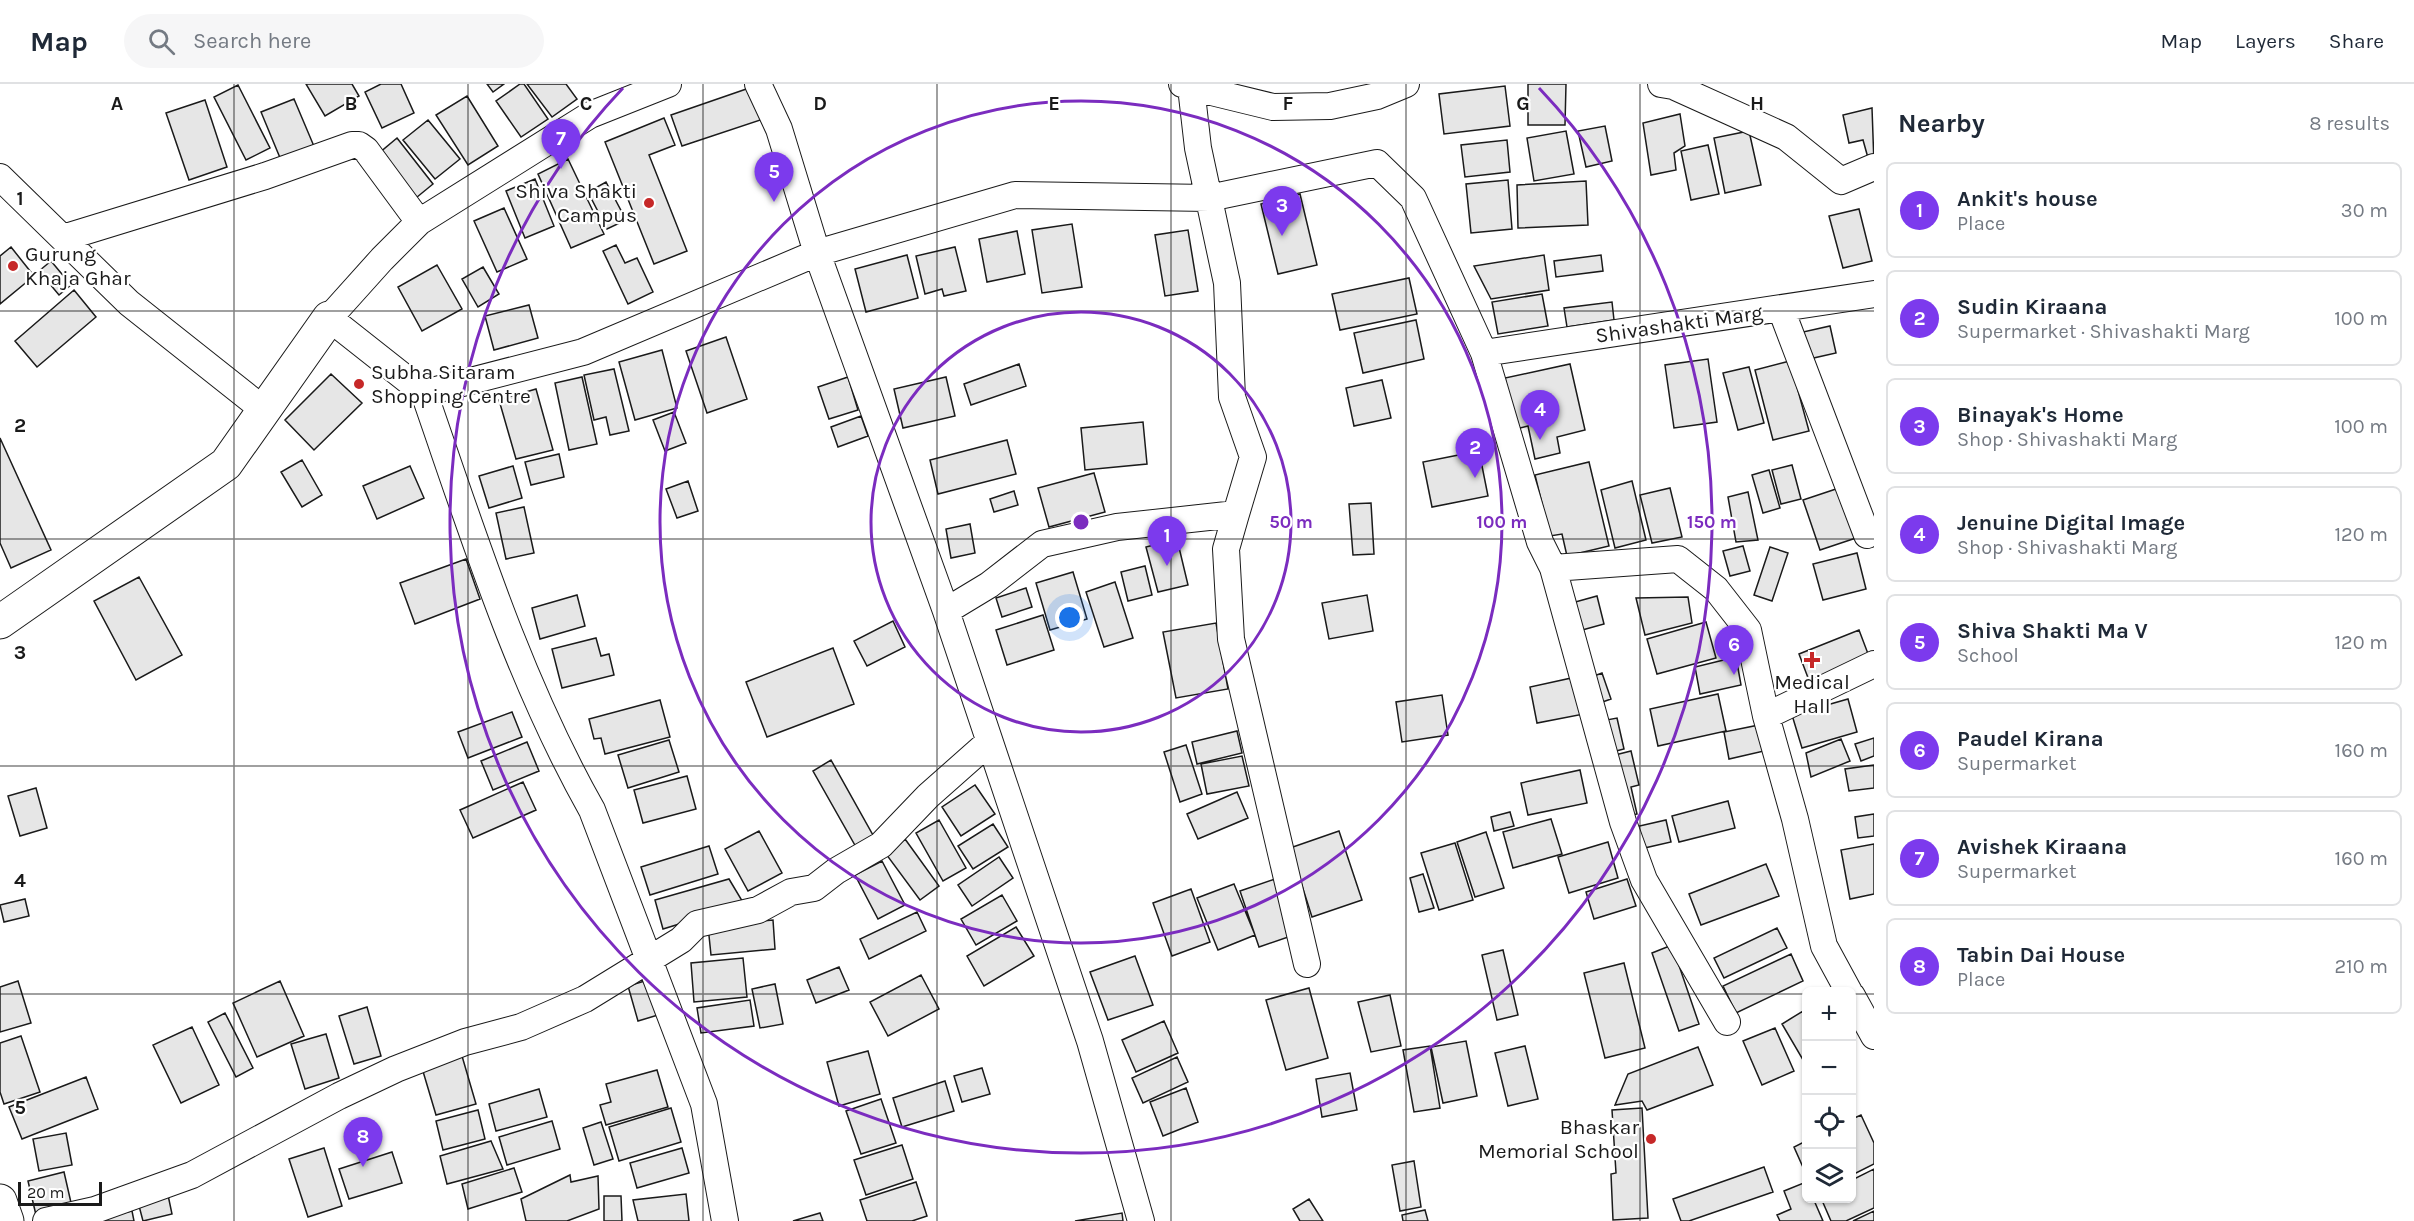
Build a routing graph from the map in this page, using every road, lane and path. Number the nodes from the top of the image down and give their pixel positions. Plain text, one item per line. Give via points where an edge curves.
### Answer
1 (668, 84) edge
2 (758, 84) edge
3 (1406, 84) edge
4 (1661, 84) edge
5 (1186, 86) edge
6 (1874, 167) edge
7 (0, 177) edge
8 (1209, 198) junction
9 (419, 222) junction
10 (63, 238) junction
11 (817, 253) junction
12 (1874, 294) edge
13 (1781, 309) junction
14 (329, 318) junction
15 (1484, 353) junction
16 (424, 393) junction
17 (264, 410) junction
18 (1236, 514) junction
19 (1867, 535) dead end
20 (1553, 568) junction
21 (946, 611) junction
22 (0, 622) edge
23 (1874, 664) edge
24 (1766, 716) junction
25 (989, 742) junction
26 (649, 958) junction
27 (1307, 964) dead end
28 (1846, 987) edge
29 (1856, 1005) edge
30 (1727, 1022) dead end
31 (1874, 1036) edge
32 (0, 1201) edge
33 (7, 1221) edge
34 (46, 1221) edge
35 (725, 1221) edge
36 (1141, 1221) edge

1 - 9 street via 590,116
2 - 11 street via 779,129
3 - 5 street via 1377,96 1330,106 1273,107
4 - 6 street via 1786,137 1841,181
5 - 8 street
7 - 10 street
8 - 11 street via 1015,195
8 - 15 street via 1377,164 1413,198
8 - 18 street via 1227,283 1232,397 1253,458
9 - 10 street via 366,150 352,145
9 - 14 street
10 - 17 street via 129,303
11 - 16 street via 583,352
11 - 21 street
12 - 13 street, Shivashakti Marg
13 - 15 street, Shivashakti Marg
13 - 19 street
14 - 16 street
14 - 17 main road
15 - 20 street via 1540,542
16 - 26 street via 506,629 592,810
17 - 22 main road via 226,464
18 - 21 street via 1117,526 1042,544 989,585
18 - 27 street via 1226,549 1231,639
20 - 24 street via 1678,559 1716,589 1748,630
20 - 30 street via 1623,822 1644,880
21 - 25 street
23 - 24 street
24 - 28 street via 1824,946
25 - 26 street via 928,796 881,845 814,888 791,892 758,910 698,924 681,940
25 - 36 street via 1090,1041
26 - 34 street via 585,999 521,1027 465,1042 396,1069 192,1176 95,1210
26 - 35 street via 704,1104
29 - 31 street
32 - 33 main road

